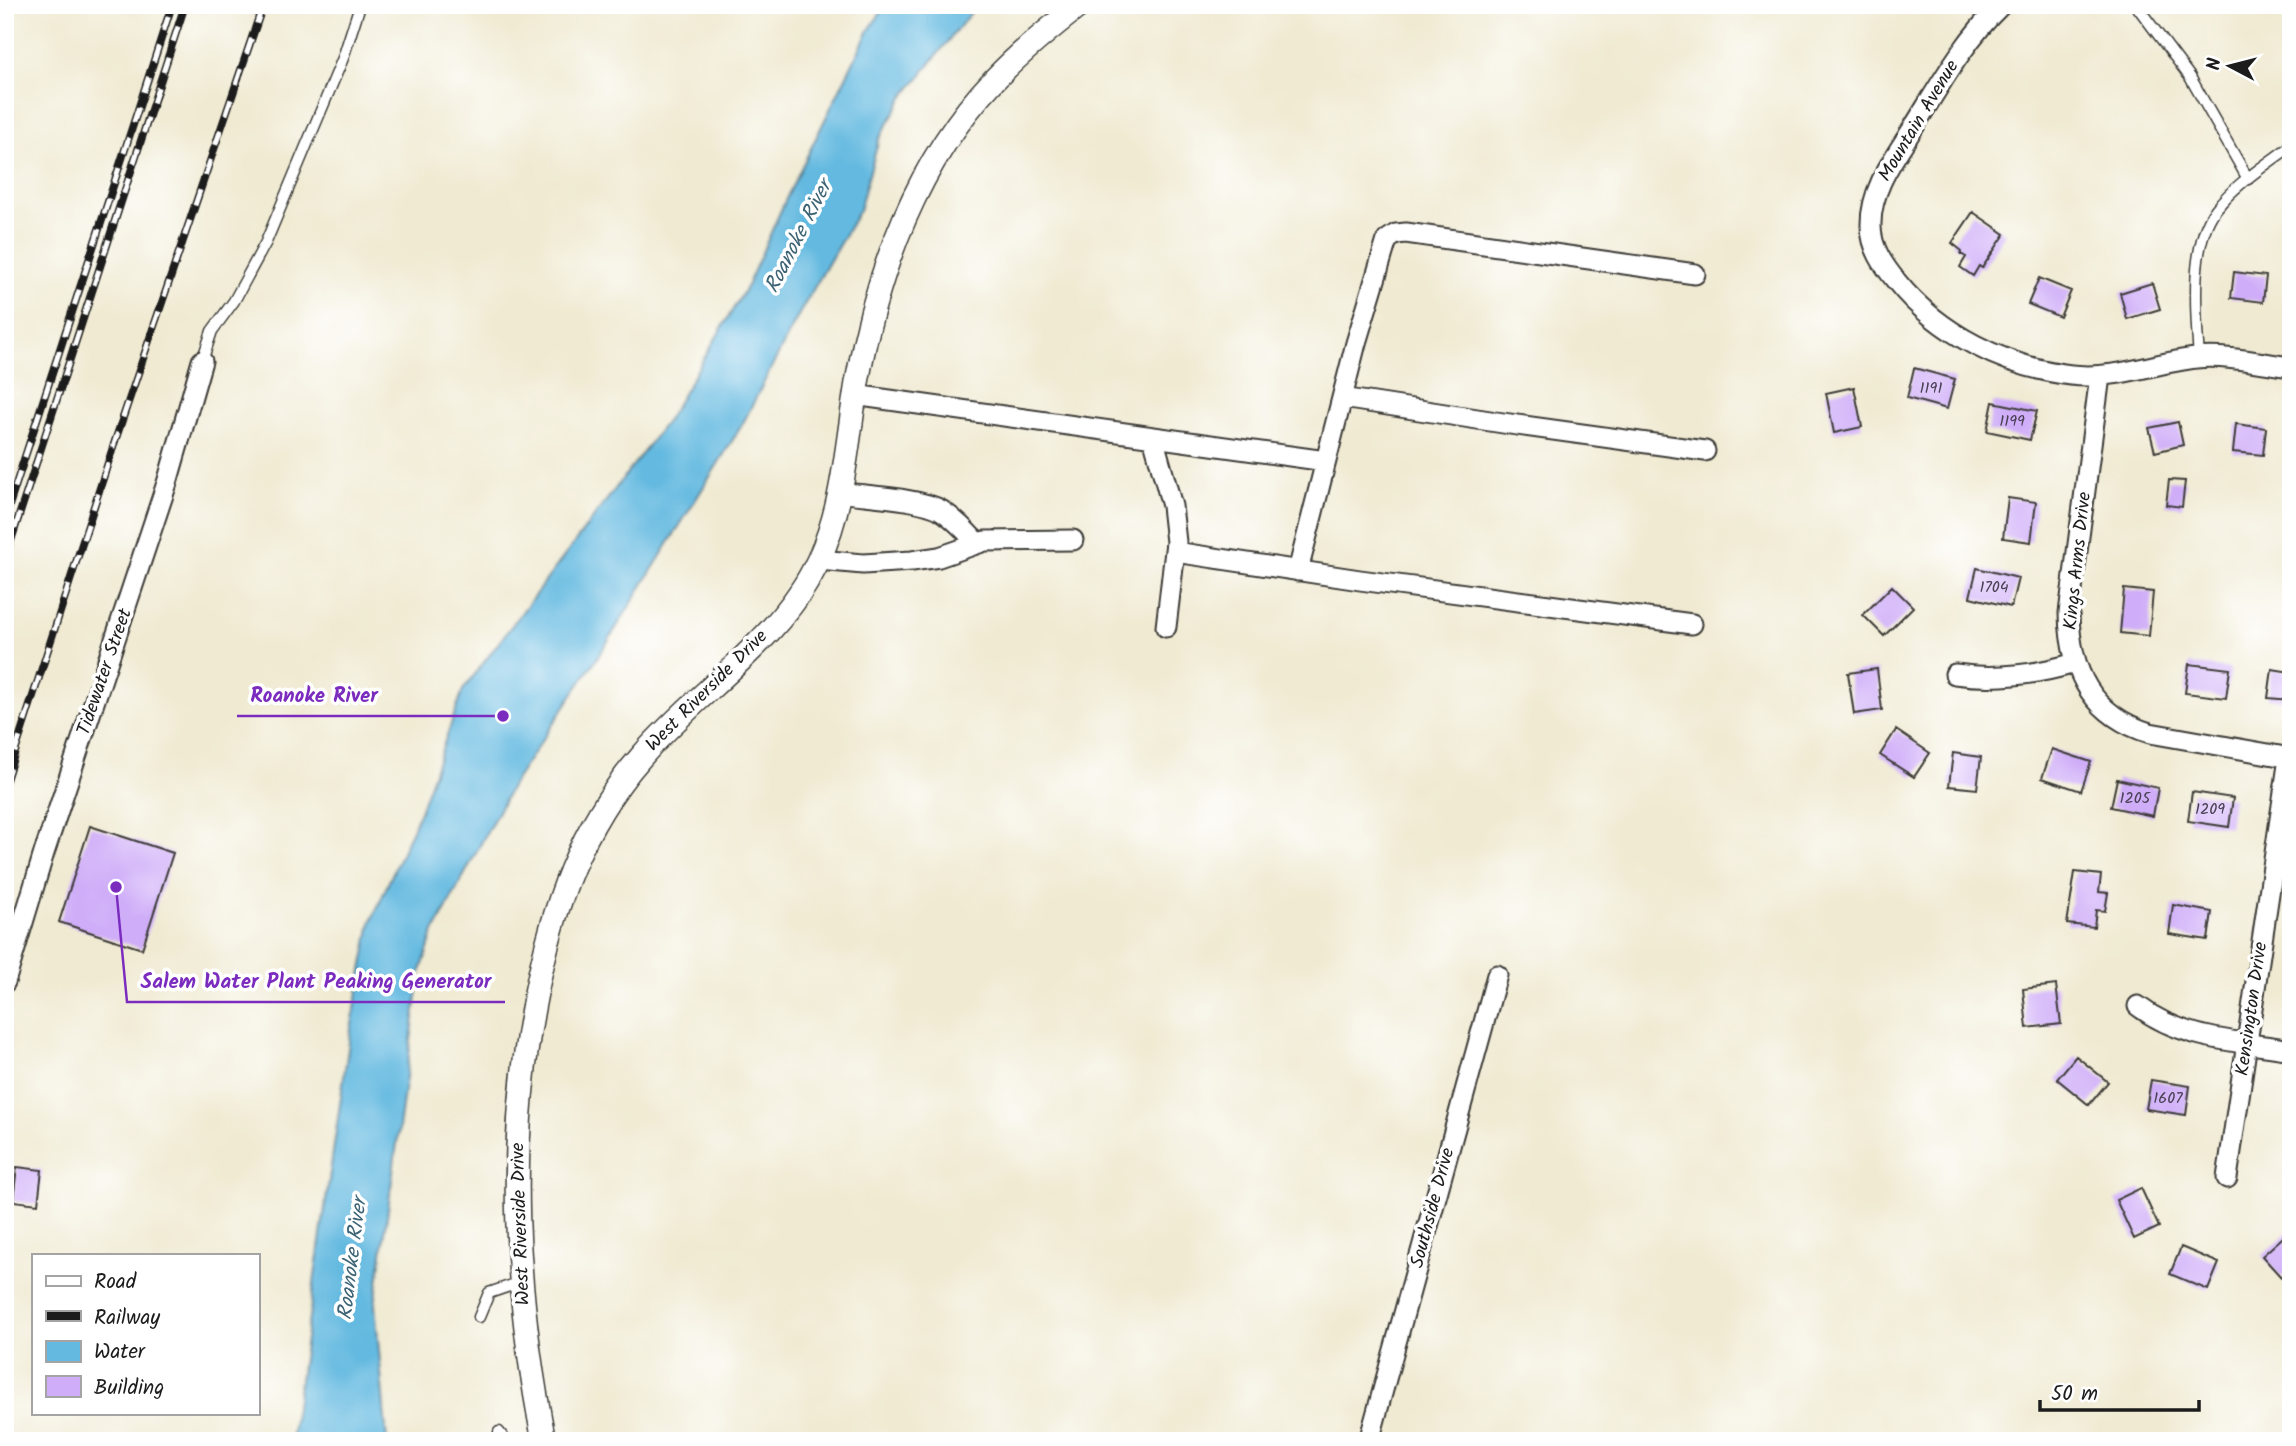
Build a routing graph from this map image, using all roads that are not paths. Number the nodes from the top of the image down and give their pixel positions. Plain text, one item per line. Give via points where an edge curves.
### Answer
1 (360, 5) edge
2 (1080, 5) edge
3 (2001, 5) edge
4 (2136, 5) edge
5 (2291, 146) edge
6 (2248, 179) junction
7 (1695, 274) dead end
8 (2199, 358) junction
9 (202, 361) joint
10 (2291, 367) edge
11 (2100, 376) junction
12 (855, 395) junction
13 (1342, 398) junction
14 (1153, 437) junction
15 (1705, 452) dead end
16 (1326, 461) junction
17 (839, 492) junction
18 (1073, 540) dead end
19 (977, 543) junction
20 (1175, 552) junction
21 (819, 560) junction
22 (1298, 570) junction
23 (1692, 624) dead end
24 (1166, 627) dead end
25 (2075, 663) junction
26 (1955, 674) dead end
27 (2290, 758) edge
28 (1497, 975) dead end
29 (5, 982) edge
30 (2138, 1006) dead end
31 (2246, 1042) junction
32 (2291, 1050) edge
33 (2227, 1178) dead end
34 (521, 1282) junction
35 (479, 1317) dead end
36 (499, 1432) dead end
37 (506, 1441) edge
38 (544, 1441) edge
39 (1368, 1441) edge

1 - 9 lane via 343,58 266,242 212,331
2 - 12 street, West Riverside Drive via 992,82 934,162 895,238 882,275
3 - 11 street, Mountain Avenue via 1957,56 1883,178 1872,207 1875,248 1907,295 1961,337 2042,370
4 - 6 lane via 2190,77
5 - 6 lane
6 - 8 lane via 2215,210 2204,237 2197,265 2195,310
7 - 13 street via 1396,234 1387,240
8 - 10 street, Mountain Avenue
8 - 11 street, Mountain Avenue
9 - 29 street, Tidewater Street via 167,483
11 - 25 street, Kings Arms Drive via 2069,613
12 - 14 street
12 - 17 street, West Riverside Drive
13 - 15 street
13 - 16 street
14 - 16 street
14 - 20 street via 1172,506
16 - 22 street
17 - 19 street via 939,509
17 - 21 street, West Riverside Drive via 831,532
18 - 19 street
19 - 21 street via 912,561 863,564
20 - 22 street
20 - 24 street
21 - 34 street, West Riverside Drive via 786,612 641,756 608,798 572,865 542,959 522,1080 516,1182
22 - 23 street
25 - 26 street via 2011,677
25 - 27 street, Kings Arms Drive via 2098,703 2134,729
27 - 31 street, Kensington Drive
28 - 39 street, Southside Drive
30 - 31 street via 2175,1028
31 - 32 street
31 - 33 street, Kensington Drive
34 - 35 lane via 489,1293
34 - 38 street, West Riverside Drive via 531,1377
36 - 37 lane

